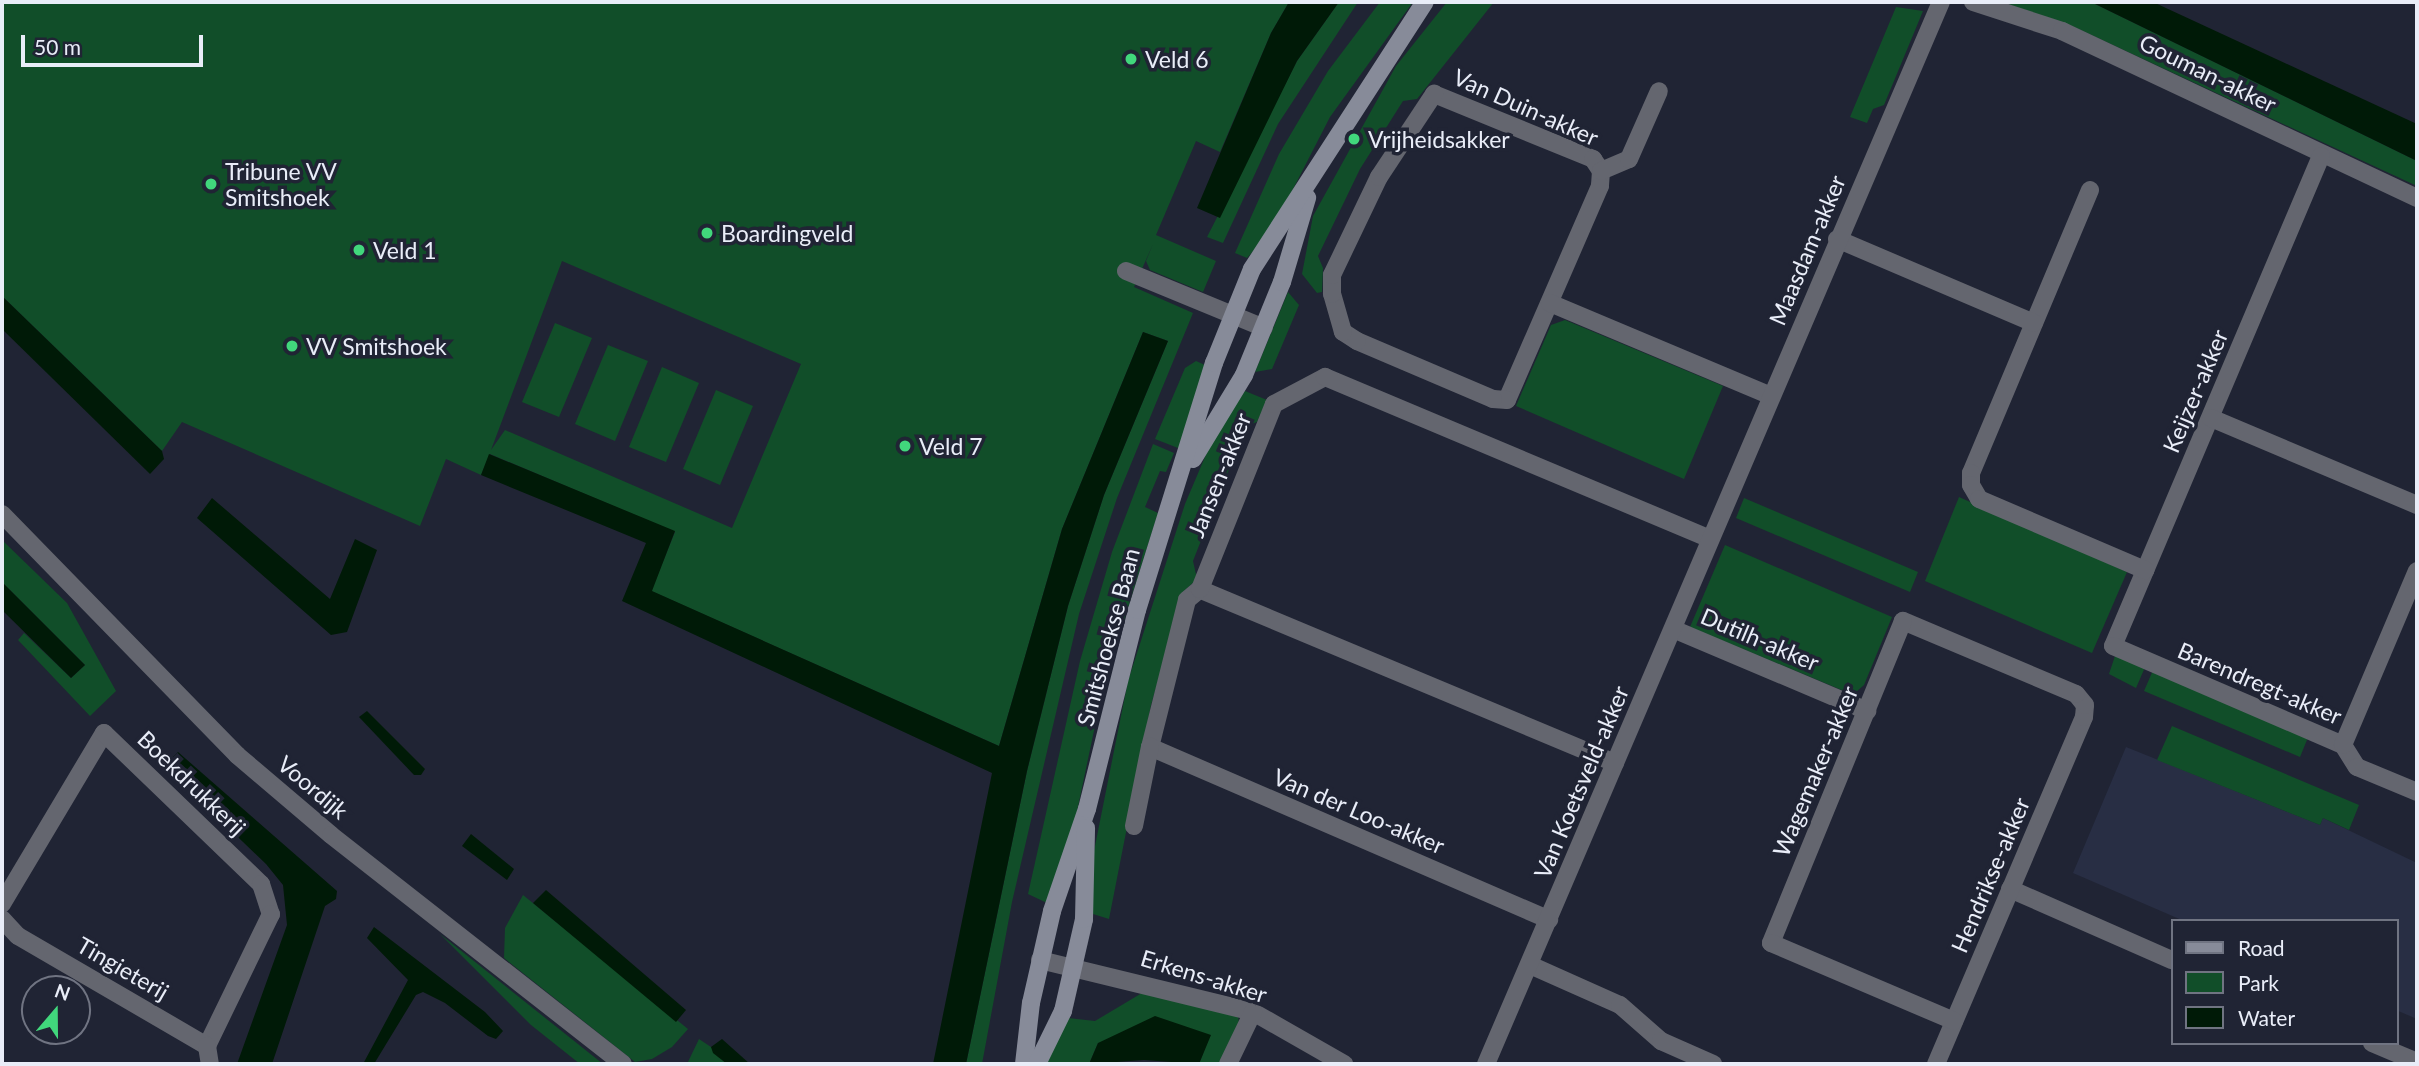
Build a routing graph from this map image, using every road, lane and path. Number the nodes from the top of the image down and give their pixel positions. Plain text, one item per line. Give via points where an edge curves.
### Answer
1 (1425, 2) edge
2 (1941, 2) edge
3 (1973, 2) edge
4 (1659, 92) dead end
5 (2321, 156) junction
6 (1601, 171) junction
7 (1312, 181) junction
8 (2090, 190) dead end
9 (2417, 198) edge
10 (1838, 239) junction
11 (1126, 271) dead end
12 (1549, 303) junction
13 (1232, 317) junction
14 (2034, 323) junction
15 (1264, 328) junction
16 (1771, 396) junction
17 (2211, 418) junction
18 (1181, 479) junction
19 (2417, 505) edge
20 (2, 514) edge
21 (1720, 518) joint
22 (1710, 539) junction
23 (2145, 570) junction
24 (2417, 570) edge
25 (1200, 589) junction
26 (1673, 629) junction
27 (2113, 646) joint
28 (2085, 705) joint
29 (1867, 711) junction
30 (2343, 745) junction
31 (1150, 747) junction
32 (1615, 763) junction
33 (2417, 792) edge
34 (1087, 810) junction
35 (1134, 827) dead end
36 (2010, 889) junction
37 (2, 904) edge
38 (2, 919) edge
39 (1549, 920) junction
40 (2170, 959) edge
41 (1040, 960) junction
42 (1530, 965) junction
43 (1073, 967) junction
44 (1253, 1012) junction
45 (1954, 1021) junction
46 (2377, 1045) edge
47 (207, 1046) junction
48 (2417, 1062) edge
49 (210, 1064) edge
50 (623, 1064) edge
51 (1024, 1064) edge
52 (1037, 1064) edge
53 (1228, 1064) edge
54 (1344, 1064) edge
55 (1486, 1064) edge
56 (1713, 1064) edge
57 (1936, 1064) edge

1 - 7 street, Smitshoekse Baan
2 - 10 street, Maasdam-akker
3 - 5 street, Gouman-akker via 2062,31
4 - 6 street, Van Duin-akker via 1629,159
5 - 9 street, Gouman-akker
5 - 17 street, Keijzer-akker
6 - 12 street, Van Duin-akker via 1600,186
6 - 12 street, Van Duin-akker via 1593,159 1434,94 1379,177 1332,275 1343,332 1493,399 1507,400
7 - 13 street, Smitshoekse Baan via 1252,269
7 - 15 street, Smitshoekse Baan
8 - 14 street
10 - 14 street
10 - 16 street, Maasdam-akker
11 - 13 street
12 - 16 street
13 - 15 street
13 - 18 street, Smitshoekse Baan
14 - 23 street via 1971,473 1971,485 1979,499
15 - 18 street, Smitshoekse Baan via 1244,375
16 - 21 street, Maasdam-akker
17 - 19 street
17 - 23 street, Keijzer-akker
18 - 34 street, Smitshoekse Baan via 1137,610
20 - 50 street, Voordijk via 237,755 331,835
21 - 22 street, Van Koetsveld-akker
22 - 25 street, Jansen-akker via 1325,377 1274,404
22 - 26 street, Van Koetsveld-akker
23 - 27 street, Keijzer-akker
24 - 30 street
25 - 31 street via 1187,600
25 - 32 street
26 - 29 street, Dutilh-akker
26 - 32 street, Van Koetsveld-akker
27 - 30 street, Barendregt-akker
28 - 29 street, Wagemaker-akker via 2076,694 1903,621
28 - 36 street, Hendrikse-akker via 2084,718
29 - 45 street, Wagemaker-akker via 1771,943
30 - 33 street, Barendregt-akker via 2357,766
31 - 35 street
31 - 39 street, Van der Loo-akker
32 - 39 street, Van Koetsveld-akker
34 - 41 street, Smitshoekse Baan
34 - 43 street, Smitshoekse Baan via 1084,919
36 - 40 street
36 - 45 street, Hendrikse-akker
37 - 47 street, Boekdrukkerij via 104,733 261,884 265,894 271,914
38 - 47 street, Tingieterij via 18,936
39 - 42 street, Van Koetsveld-akker
41 - 43 street, Erkens-akker
41 - 51 street, Smitshoekse Baan
42 - 55 street, Van Koetsveld-akker
42 - 56 street via 1619,1005 1661,1041
43 - 44 street, Erkens-akker
43 - 52 street, Smitshoekse Baan via 1063,1011
44 - 53 street
44 - 54 street, Erkens-akker
45 - 57 street, Hendrikse-akker
46 - 48 street
47 - 49 street

